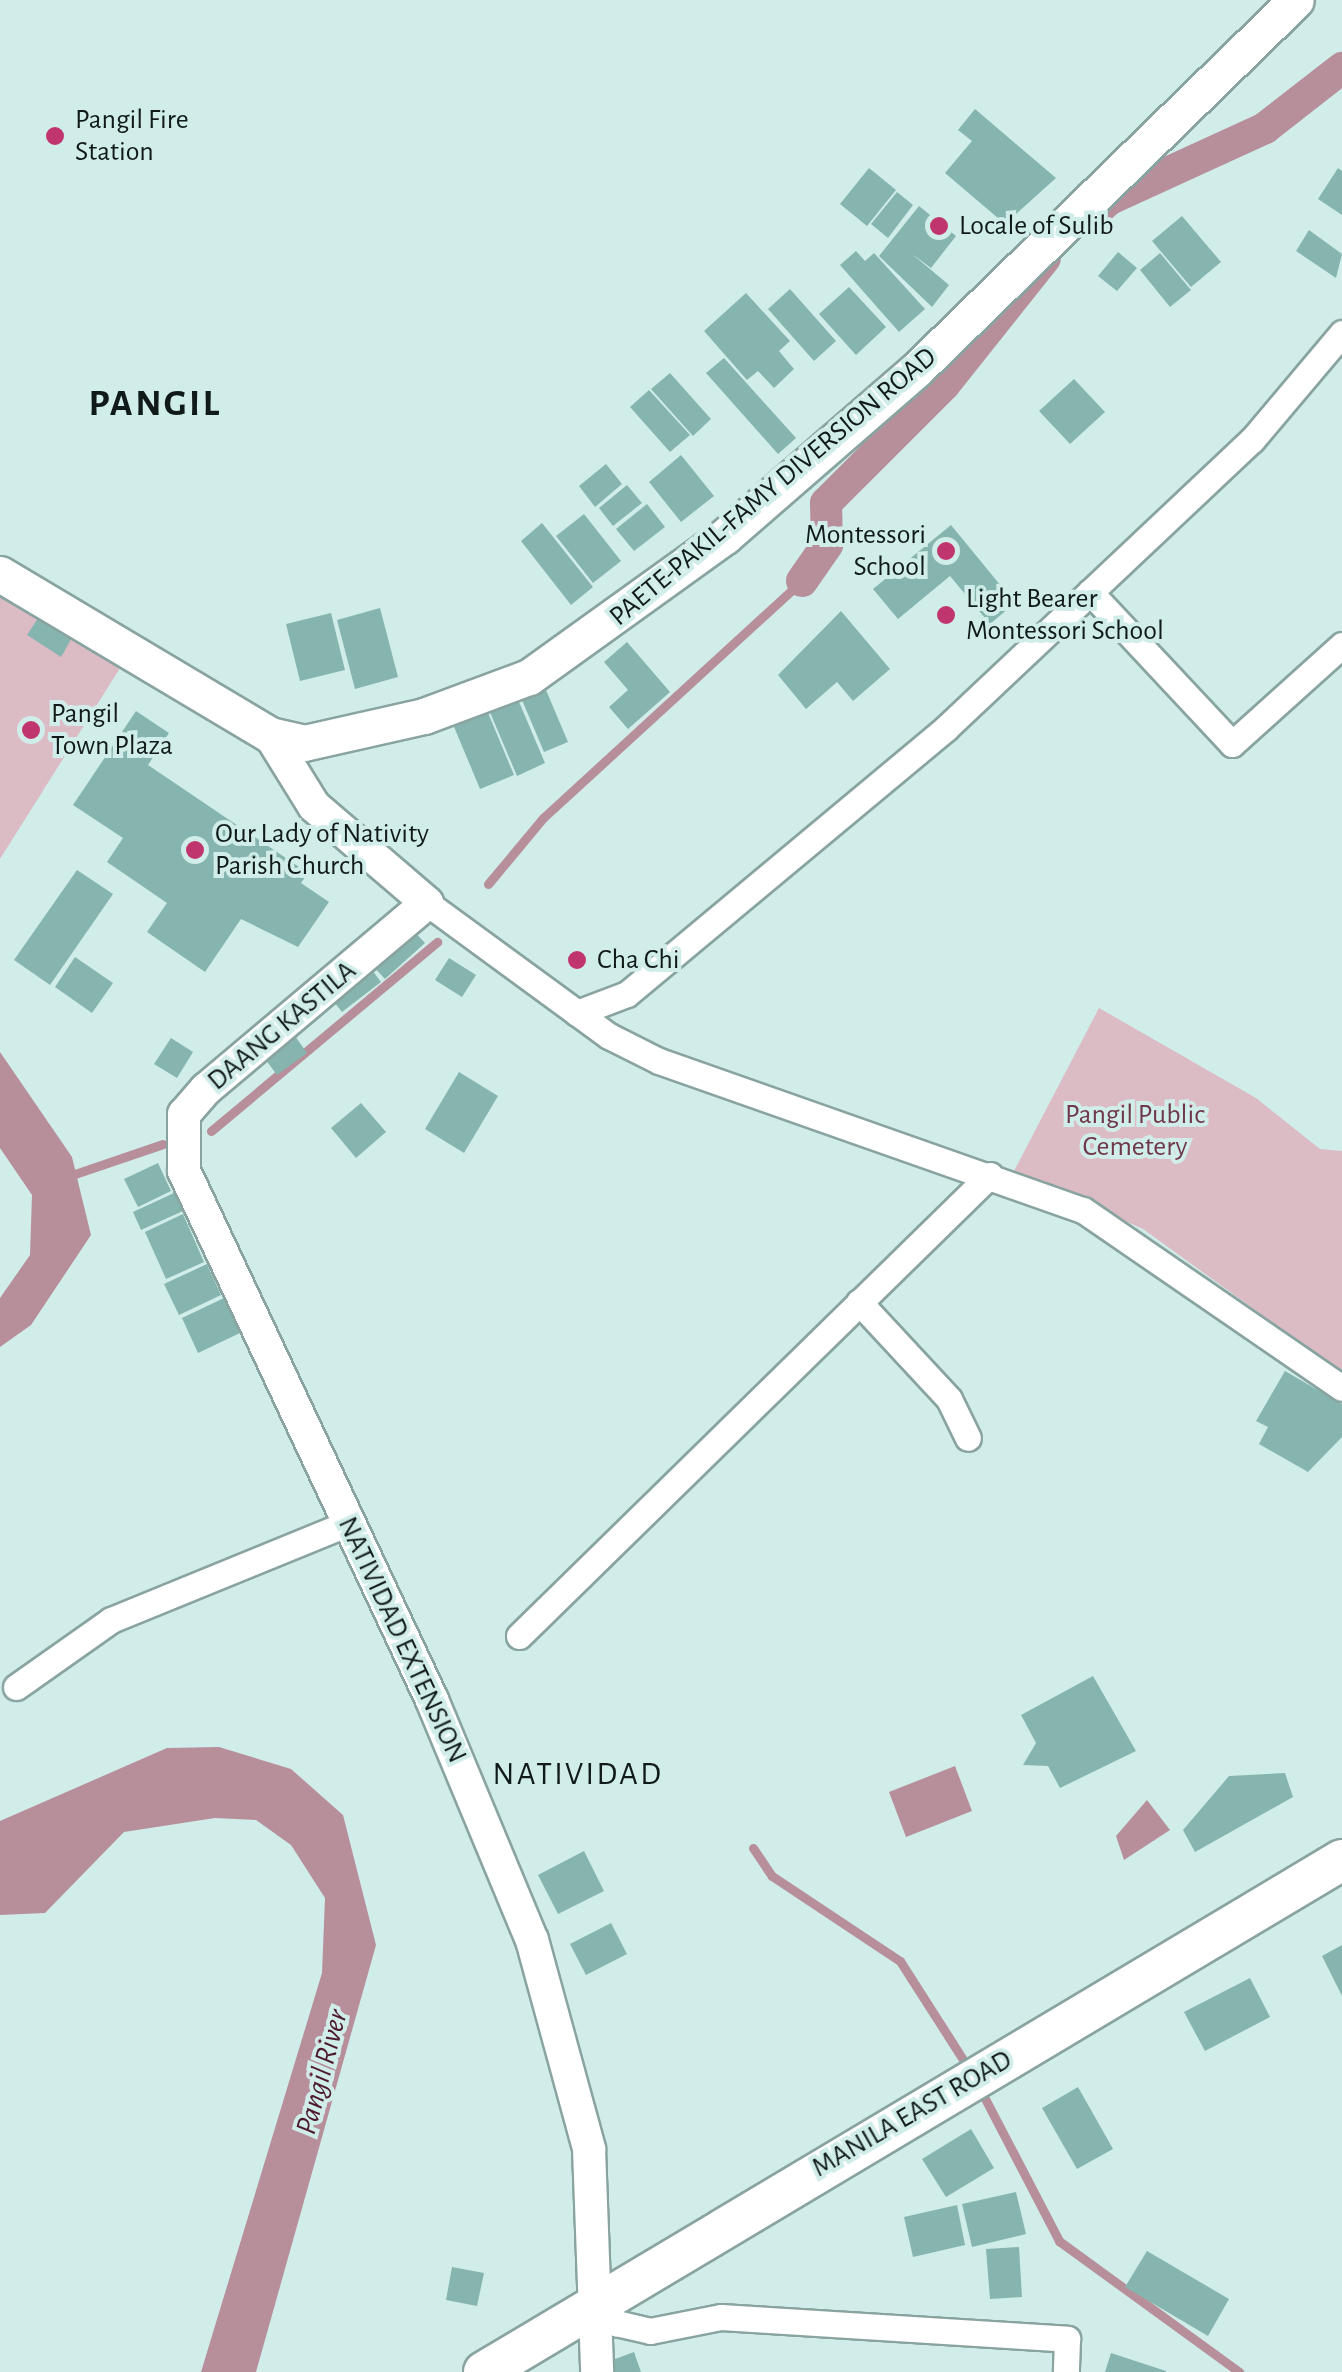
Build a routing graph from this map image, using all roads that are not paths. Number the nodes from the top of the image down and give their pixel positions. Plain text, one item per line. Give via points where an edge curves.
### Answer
1 (1296, 0) edge
2 (1342, 334) edge
3 (0, 574) edge
4 (1090, 592) junction
5 (1342, 645) edge
6 (270, 735) junction
7 (427, 903) junction
8 (576, 1013) junction
9 (184, 1171) joint
10 (990, 1175) junction
11 (859, 1302) junction
12 (1342, 1388) edge
13 (968, 1438) dead end
14 (349, 1524) junction
15 (520, 1636) dead end
16 (16, 1687) dead end
17 (1342, 1860) edge
18 (602, 2301) junction
19 (484, 2372) edge
20 (598, 2372) edge
21 (1066, 2372) edge

1 - 6 main road, PAETE-PAKIL-FAMY DIVERSION ROAD via 916,370 581,648 424,716 304,742
2 - 4 street via 1252,440
3 - 6 main road, PAETE-PAKIL-FAMY DIVERSION ROAD
4 - 5 street via 1232,744
4 - 8 street via 946,728 673,957 627,994
6 - 7 street via 314,806
7 - 8 street
7 - 9 street, DAANG KASTILA via 206,1089 184,1114
8 - 10 street via 707,1080
9 - 14 street, NATIVIDAD EXTENSION
10 - 11 street
10 - 12 street via 1117,1229
11 - 13 street via 949,1400
11 - 15 street
14 - 16 street via 146,1603
14 - 18 street, NATIVIDAD EXTENSION via 532,1940 571,2058
17 - 18 main road, MANILA EAST ROAD
18 - 19 main road, MANILA EAST ROAD
18 - 20 street, NATIVIDAD EXTENSION
18 - 21 street via 616,2323 650,2330 721,2317 1068,2339

